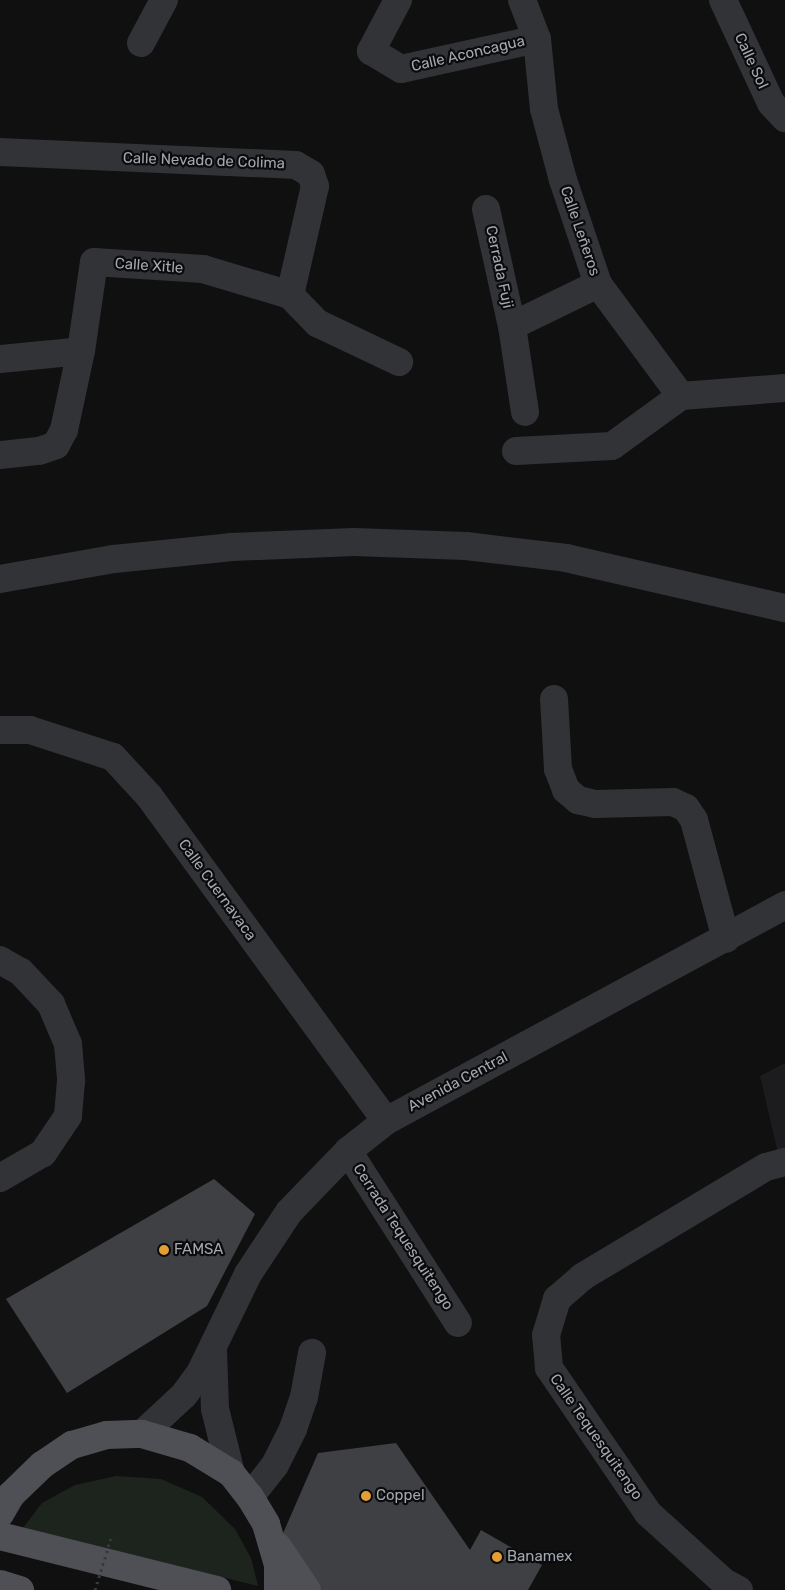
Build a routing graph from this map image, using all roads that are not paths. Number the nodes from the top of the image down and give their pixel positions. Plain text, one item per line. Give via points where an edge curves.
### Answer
1 (164, 0) edge
2 (398, 0) edge
3 (522, 0) edge
4 (724, 0) edge
5 (537, 39) junction
6 (141, 43) dead end
7 (785, 118) edge
8 (0, 152) edge
9 (486, 209) dead end
10 (598, 284) junction
11 (290, 295) junction
12 (512, 326) junction
13 (81, 351) junction
14 (0, 359) edge
15 (399, 362) dead end
16 (785, 388) edge
17 (681, 396) junction
18 (525, 412) dead end
19 (516, 451) dead end
20 (0, 455) edge
21 (0, 579) edge
22 (785, 608) edge
23 (554, 699) dead end
24 (0, 730) edge
25 (785, 904) edge
26 (726, 939) junction
27 (0, 960) edge
28 (386, 1121) junction
29 (348, 1151) junction
30 (785, 1162) edge
31 (0, 1178) edge
32 (458, 1323) dead end
33 (213, 1349) junction
34 (312, 1353) dead end
35 (142, 1434) junction
36 (42, 1465) junction
37 (231, 1473) junction
38 (0, 1494) edge
39 (250, 1497) junction
40 (0, 1514) edge
41 (266, 1524) junction
42 (0, 1536) edge
43 (0, 1584) edge
44 (20, 1590) edge
45 (217, 1590) edge
46 (278, 1590) edge
47 (307, 1590) edge
48 (739, 1590) edge

1 - 6 street
2 - 5 street, Calle Aconcagua via 371,51 401,69
3 - 5 street, Calle Leñeros
4 - 7 street, Calle Sol via 771,103
5 - 10 street, Calle Leñeros via 544,110 563,180
8 - 11 street, Calle Nevado de Colima via 296,165 311,174 316,186
9 - 12 street, Cerrada Fuji
10 - 12 street, Cerrada Fuji
10 - 17 street, Calle Leñeros
11 - 13 street, Calle Xitle via 203,269 94,262
11 - 15 street via 317,323
12 - 18 street, Cerrada Fuji
13 - 14 street
13 - 20 street, Calle Xitle via 64,430 56,445 39,451
16 - 17 street
17 - 19 street via 612,446
21 - 22 street via 114,559 232,547 354,542 447,545 566,558
23 - 26 street via 558,769 566,790 578,800 594,804 673,802 686,808 694,820
24 - 28 street, Calle Cuernavaca via 30,730 113,757 149,796
25 - 26 street, Avenida Central
26 - 28 street, Avenida Central
27 - 31 street via 21,972 51,1004 68,1044 71,1081 68,1116 43,1153
28 - 29 street, Avenida Central
29 - 32 street, Cerrada Tequesquitengo
29 - 33 street, Avenida Central via 289,1212 248,1274
30 - 48 street, Calle Tequesquitengo via 766,1167 582,1277 557,1299 546,1335 549,1368 648,1513 724,1582
33 - 35 street, Avenida Central via 184,1395
33 - 37 street, Avenida Central via 215,1409
34 - 39 street via 304,1396 293,1429 275,1465
35 - 36 main road via 107,1435 72,1445
35 - 37 main road via 190,1448
36 - 38 main road
36 - 40 main road via 11,1496
37 - 39 main road
39 - 41 main road
41 - 46 main road via 278,1565
41 - 47 main road
42 - 45 main road
43 - 44 main road

